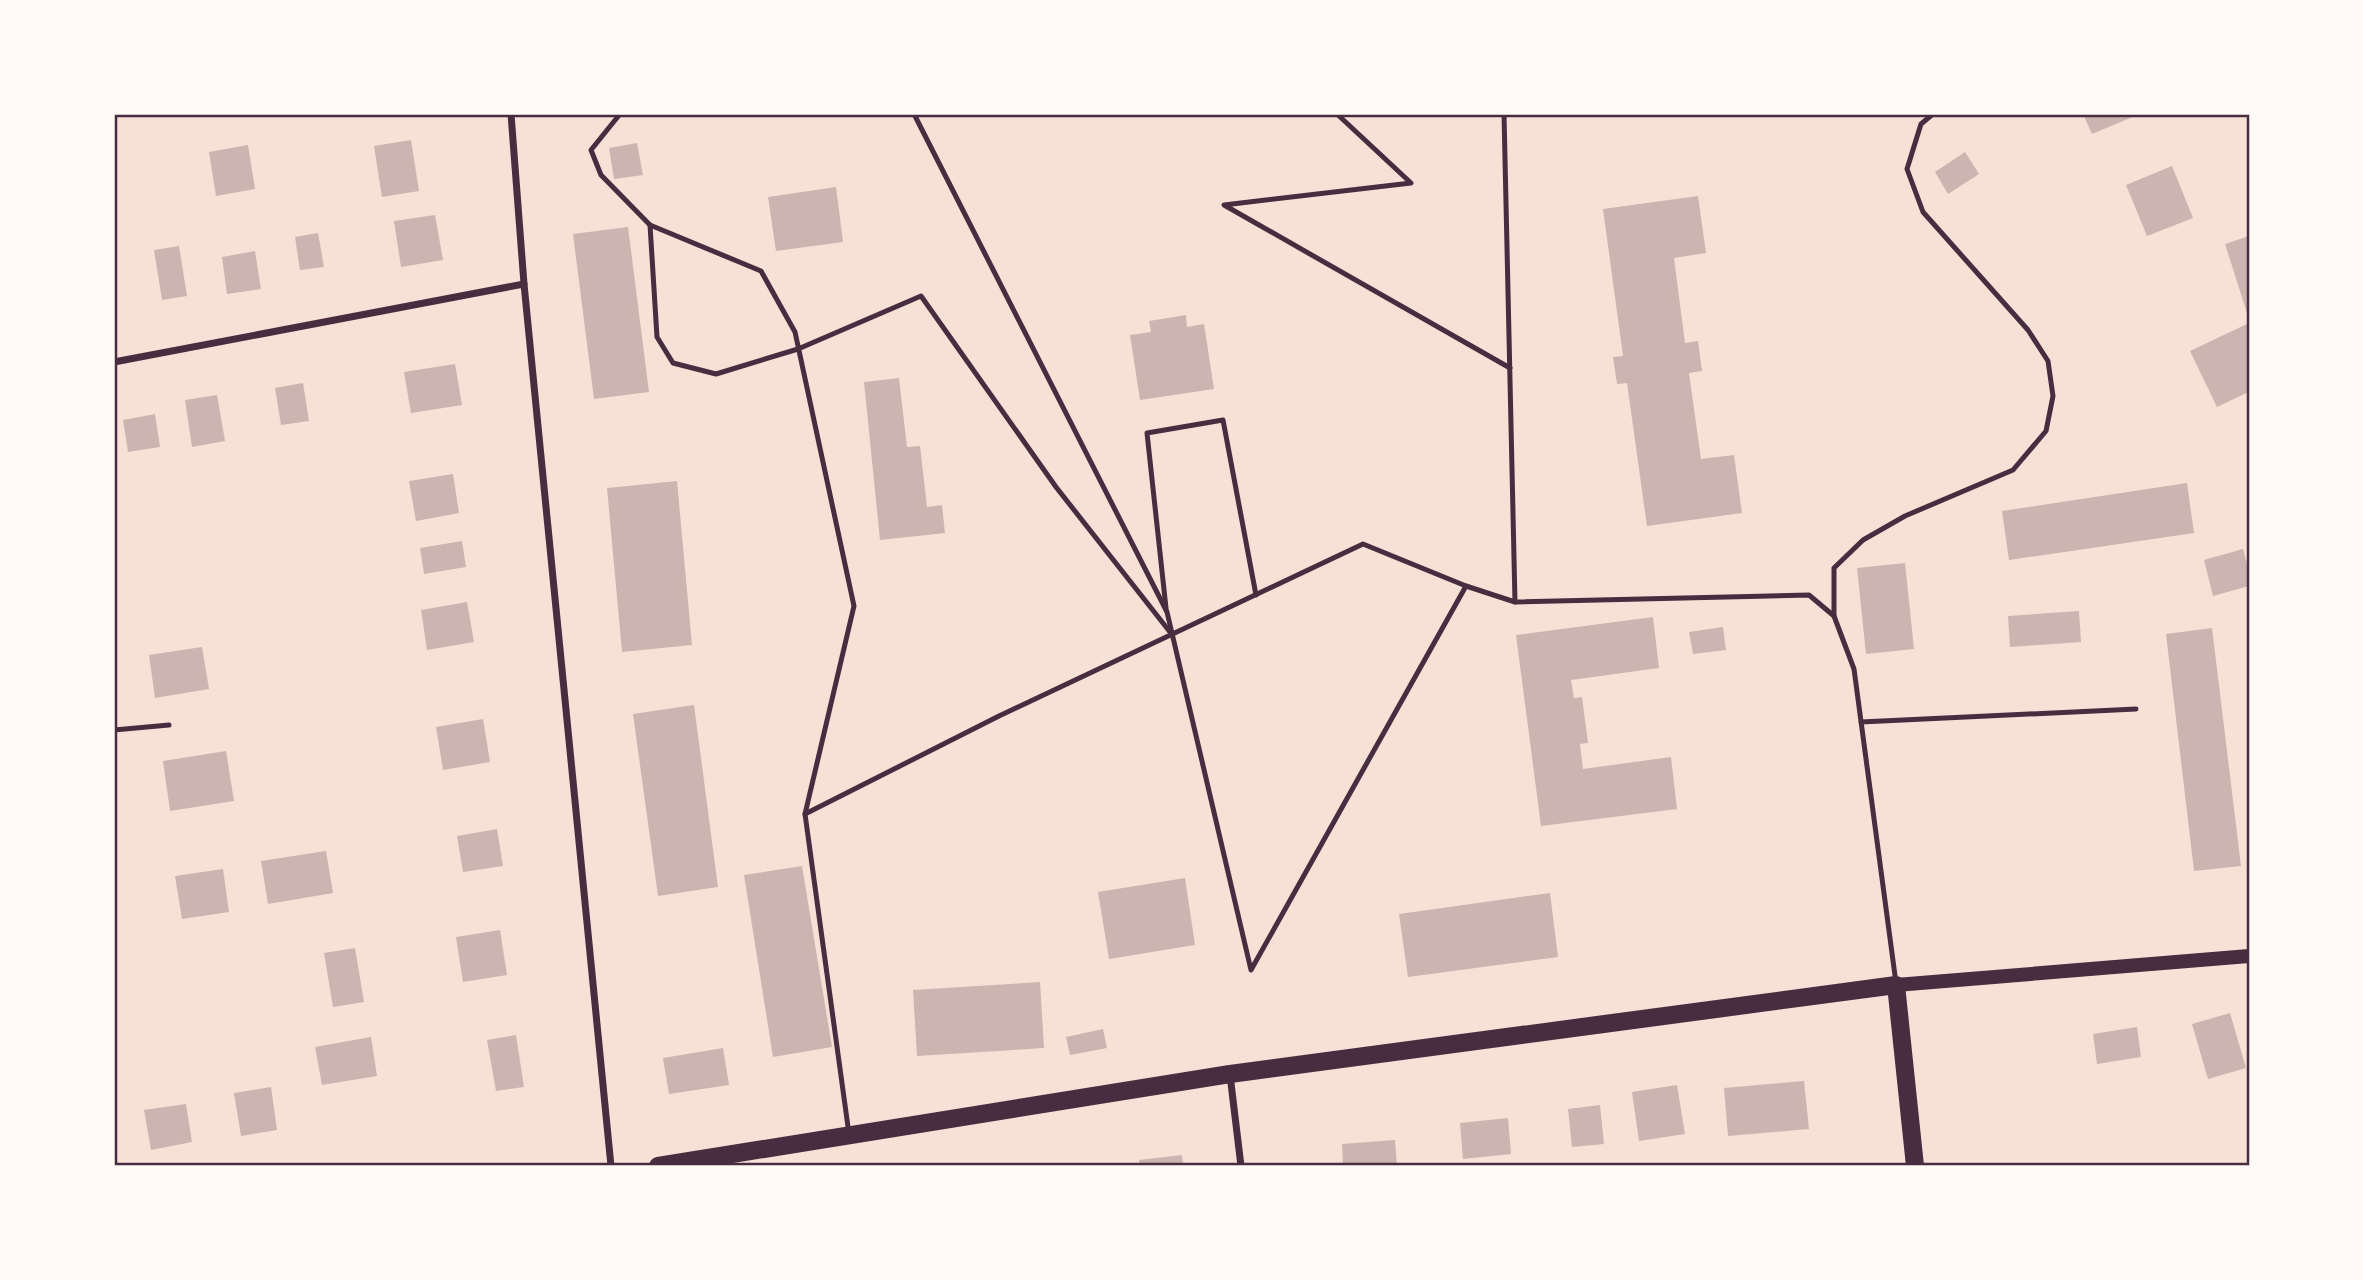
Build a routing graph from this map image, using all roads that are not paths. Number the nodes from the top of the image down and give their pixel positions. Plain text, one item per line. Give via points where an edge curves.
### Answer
1 (511, 114) edge
2 (620, 114) edge
3 (914, 114) edge
4 (1337, 114) edge
5 (1504, 114) edge
6 (1933, 114) edge
7 (650, 225) junction
8 (524, 284) junction
9 (799, 348) junction
10 (114, 362) edge
11 (1510, 368) junction
12 (1466, 586) junction
13 (1256, 594) junction
14 (1515, 603) junction
15 (1167, 612) junction
16 (1834, 616) junction
17 (1172, 634) junction
18 (2136, 709) dead end
19 (1861, 722) junction
20 (169, 725) dead end
21 (114, 730) edge
22 (805, 814) junction
23 (2249, 956) edge
24 (1896, 985) junction
25 (1230, 1074) junction
26 (849, 1135) junction
27 (611, 1166) edge
28 (659, 1166) edge
29 (1241, 1166) edge
30 (1914, 1166) edge

1 - 8 street
2 - 7 lane via 591,150 601,175
3 - 15 lane
4 - 11 lane via 1411,183 1224,205
5 - 11 lane
6 - 16 lane via 1921,124 1908,169 1923,212 2028,330 2048,361 2051,408 2046,432 2013,470 1905,516 1863,540 1834,568
7 - 9 lane via 761,271
7 - 9 lane via 657,337 673,363 716,374
8 - 10 street
8 - 27 street
9 - 17 lane via 921,296 1056,487
9 - 22 lane via 854,606
11 - 14 lane
12 - 13 lane via 1363,544
12 - 14 lane
12 - 17 lane via 1251,970
13 - 15 lane via 1223,420 1147,433
13 - 17 lane
14 - 16 lane via 1809,595
15 - 17 lane
16 - 19 lane via 1854,669
17 - 22 lane
18 - 19 lane
19 - 24 lane
20 - 21 lane
22 - 26 lane
23 - 24 main road
24 - 25 main road
24 - 30 main road
25 - 26 main road
25 - 29 street
26 - 28 main road

